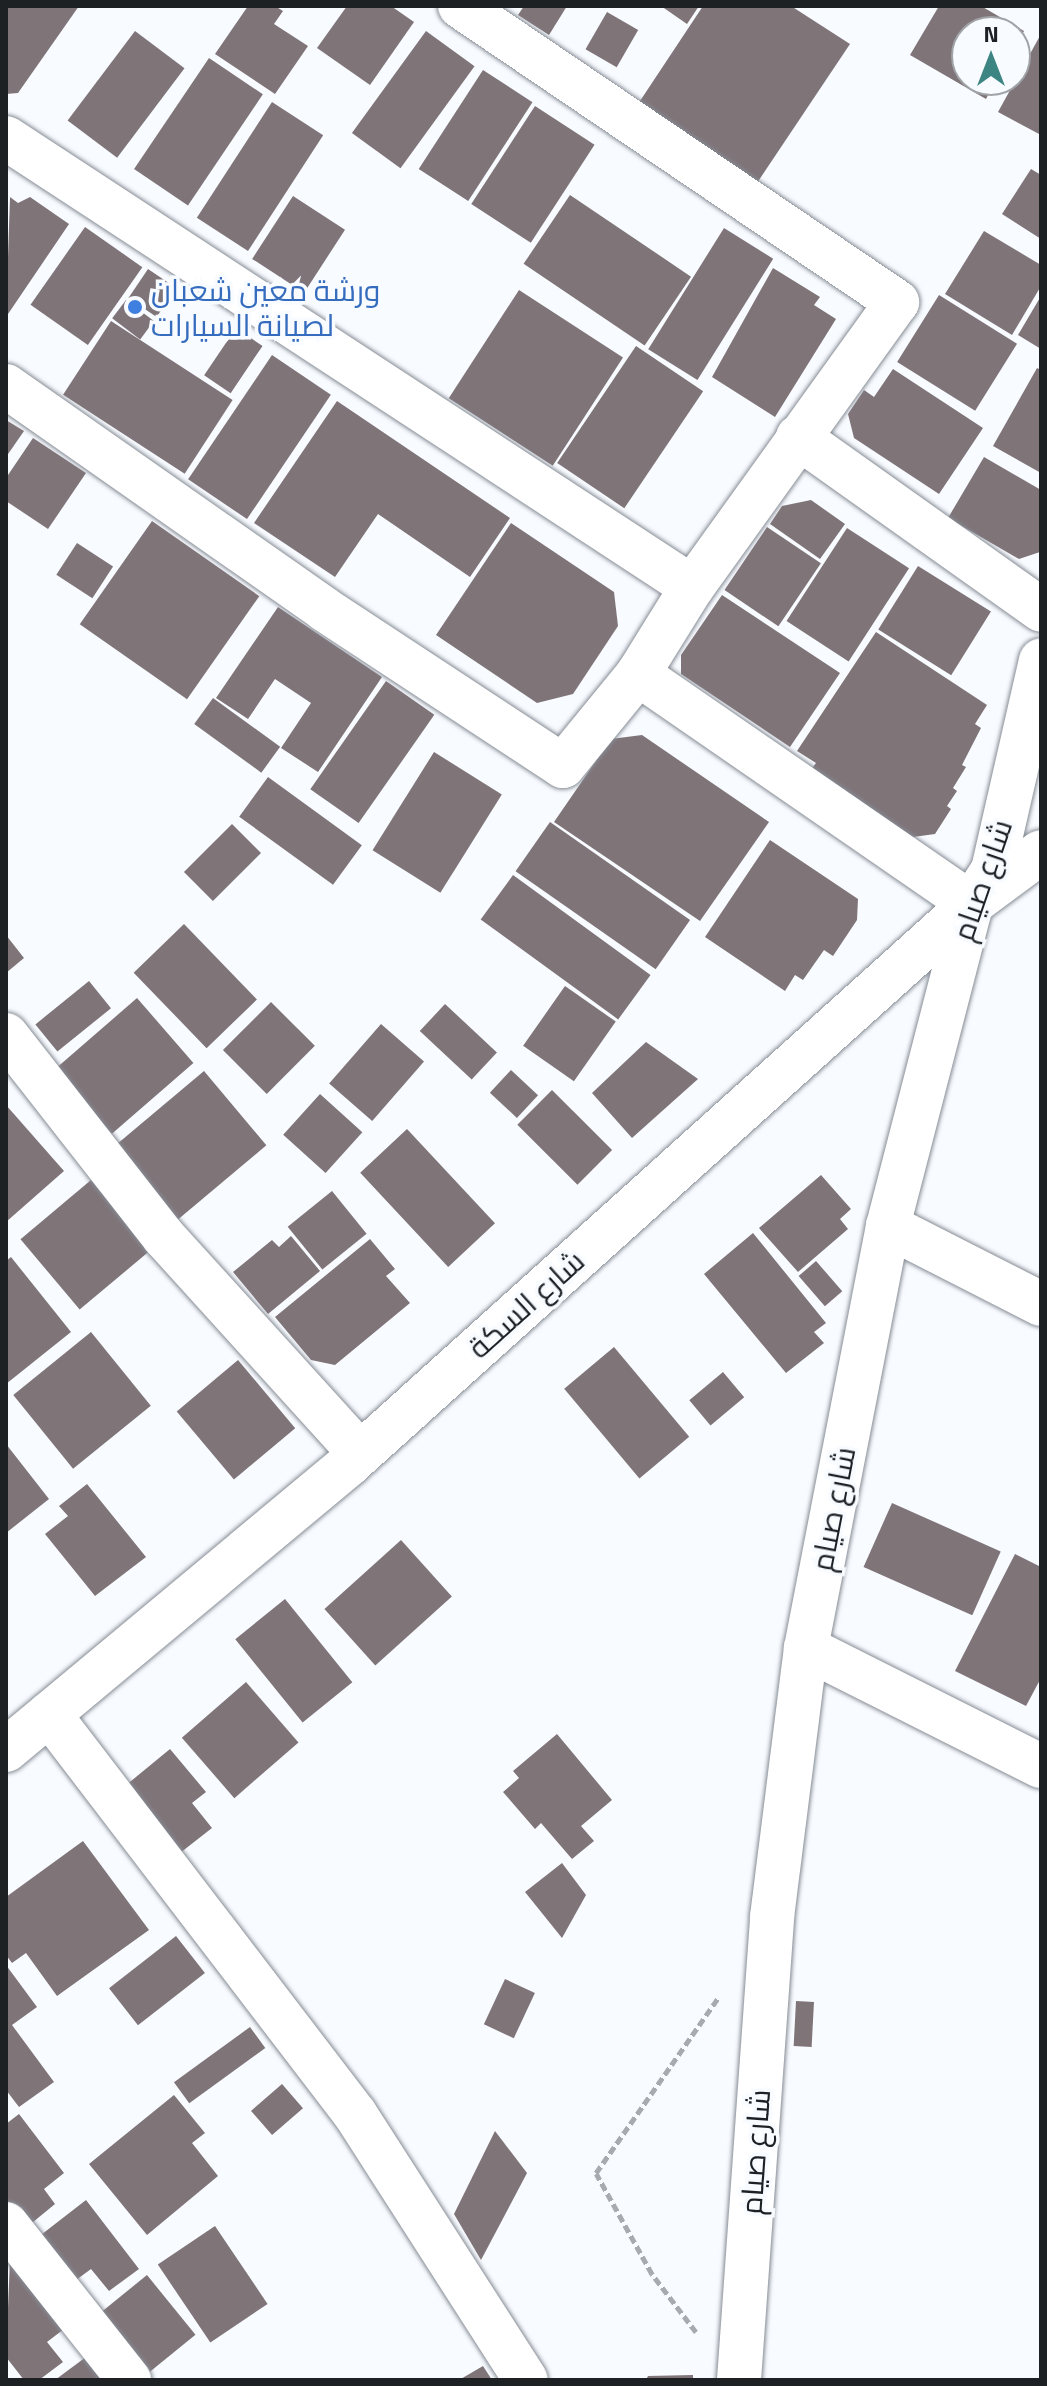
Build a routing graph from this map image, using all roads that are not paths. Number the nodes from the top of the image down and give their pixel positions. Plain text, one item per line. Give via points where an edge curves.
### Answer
1 (460, 6) edge
2 (6, 138) edge
3 (6, 386) edge
4 (798, 437) junction
5 (692, 587) junction
6 (1041, 610) edge
7 (1041, 660) edge
8 (638, 674) junction
9 (1041, 852) edge
10 (971, 904) junction
11 (6, 1035) edge
12 (888, 1226) junction
13 (1041, 1304) edge
14 (360, 1453) junction
15 (806, 1648) junction
16 (49, 1714) junction
17 (6, 1750) edge
18 (1041, 1766) edge
19 (6, 2224) edge
20 (741, 2362) edge
21 (129, 2380) edge
22 (526, 2380) edge

1 - 4 street via 897,302
2 - 5 street
3 - 8 street via 324,609 563,766
4 - 5 street
4 - 6 street
5 - 8 street
7 - 10 street, شارع صيام via 993,870
8 - 10 street
9 - 10 street, شارع السكة
10 - 12 street, شارع صيام
10 - 14 street, شارع السكة
11 - 14 street via 164,1237
12 - 13 street
12 - 15 street, شارع صيام
14 - 16 street, شارع السكة
15 - 18 street
15 - 20 street, شارع صيام via 772,1917
16 - 17 street, شارع السكة
16 - 22 street via 355,2114
19 - 21 street

